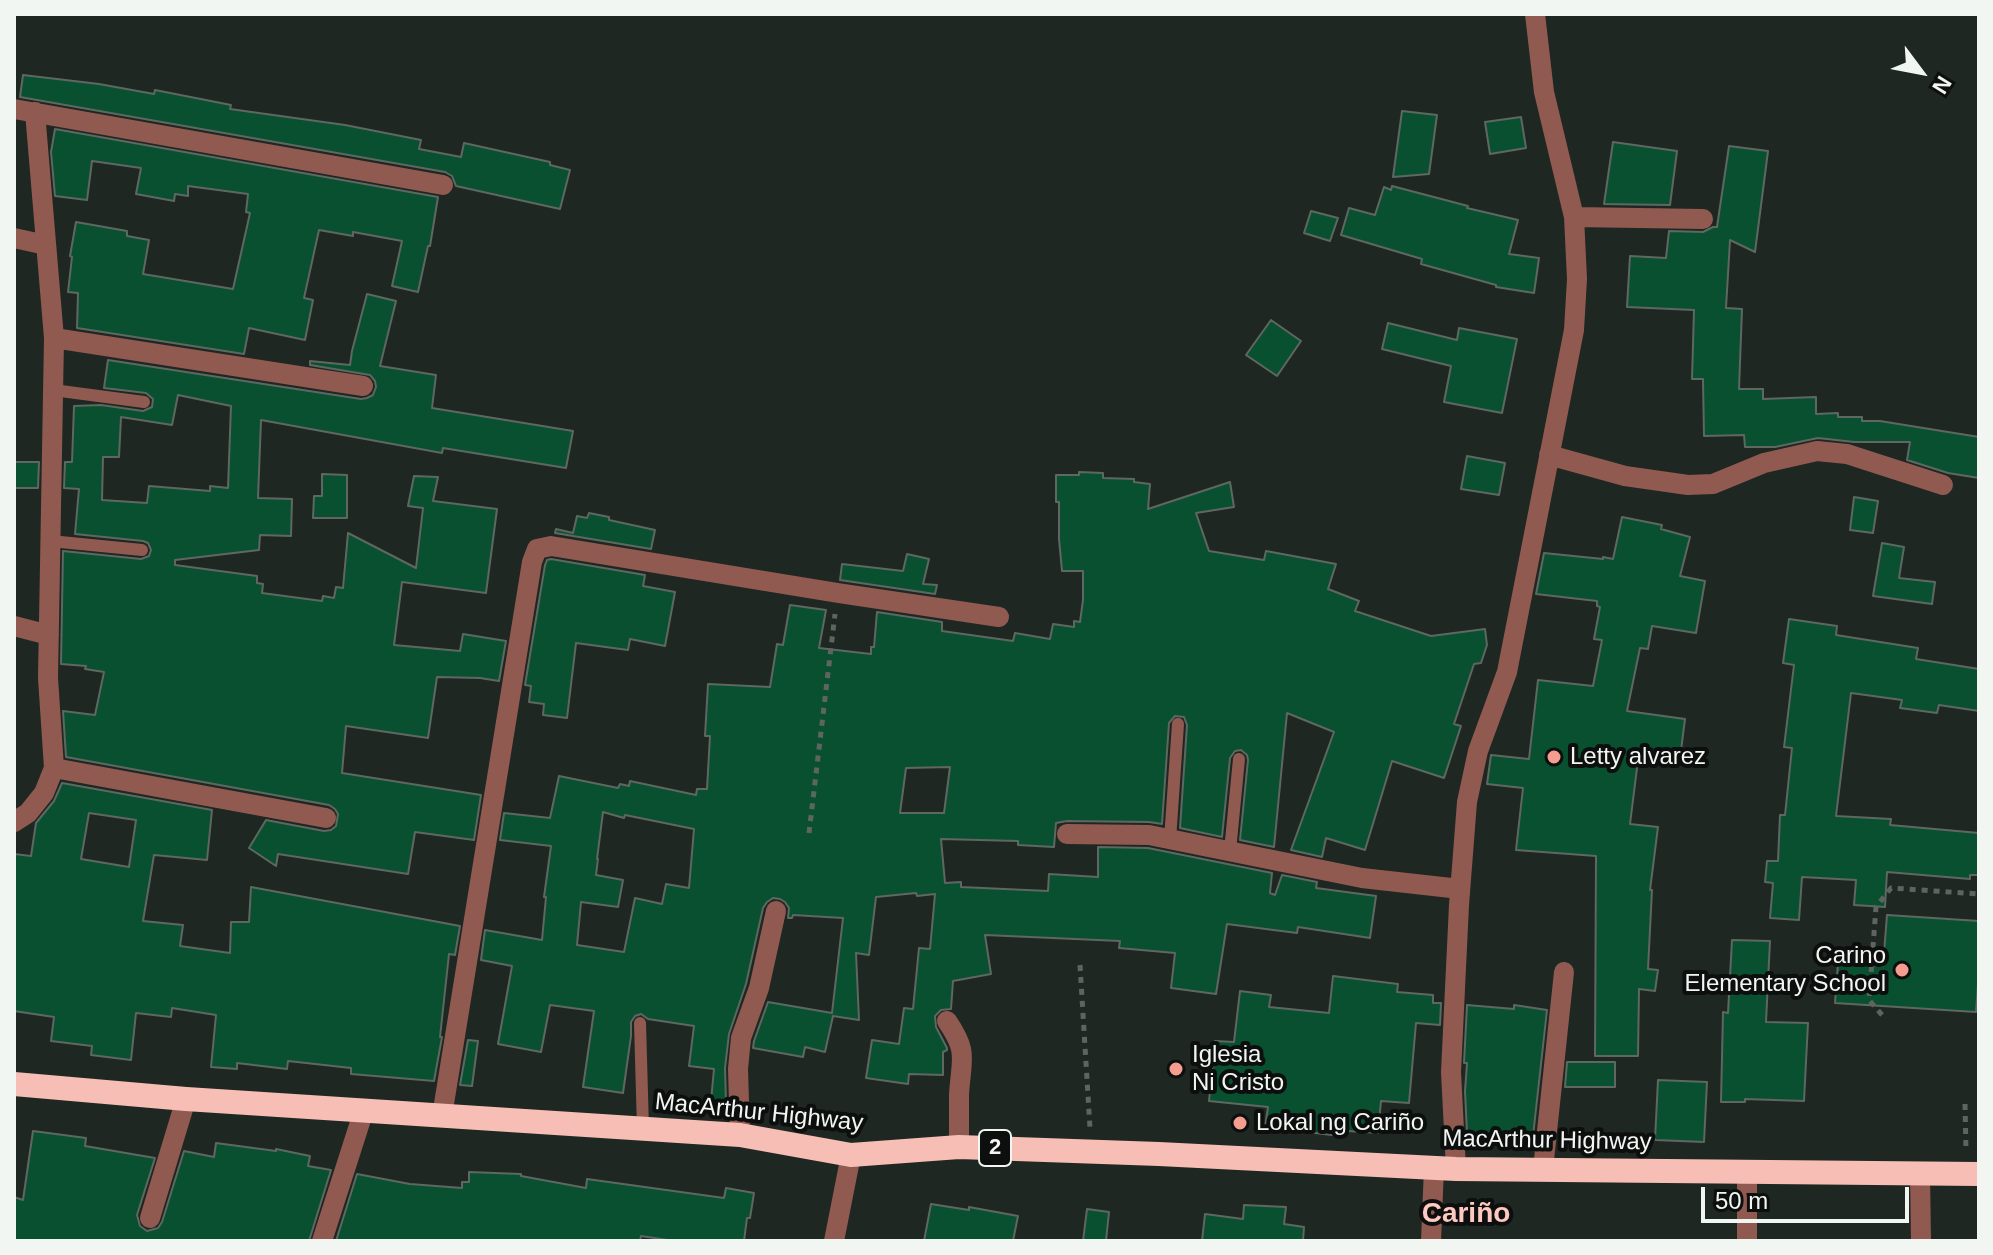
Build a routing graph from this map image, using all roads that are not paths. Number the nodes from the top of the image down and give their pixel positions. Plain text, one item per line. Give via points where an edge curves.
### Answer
1 (1535, 14) edge
2 (24, 110) edge
3 (443, 185) dead end
4 (1574, 217) junction
5 (1703, 219) dead end
6 (14, 238) edge
7 (46, 245) junction
8 (54, 338) junction
9 (363, 386) dead end
10 (53, 390) junction
11 (144, 402) dead end
12 (1549, 455) junction
13 (1943, 485) dead end
14 (50, 541) junction
15 (142, 550) dead end
16 (999, 617) dead end
17 (14, 626) edge
18 (49, 635) junction
19 (1178, 724) dead end
20 (1239, 759) dead end
21 (54, 768) junction
22 (326, 818) dead end
23 (14, 822) edge
24 (1067, 834) dead end
25 (1170, 840) junction
26 (1230, 851) junction
27 (1460, 889) junction
28 (776, 911) dead end
29 (1564, 972) dead end
30 (947, 1021) dead end
31 (640, 1023) dead end
32 (14, 1084) edge
33 (186, 1099) junction
34 (364, 1110) junction
35 (442, 1116) junction
36 (643, 1129) junction
37 (740, 1135) junction
38 (959, 1147) junction
39 (851, 1155) junction
40 (1445, 1168) junction
41 (1543, 1169) junction
42 (1747, 1172) junction
43 (1920, 1174) junction
44 (1972, 1174) edge
45 (150, 1218) dead end
46 (322, 1241) edge
47 (834, 1241) edge
48 (1431, 1241) edge
49 (1747, 1241) edge
50 (1921, 1241) edge

1 - 4 street via 1544,92
2 - 3 street
2 - 7 street
4 - 5 street
4 - 12 street via 1574,330
6 - 7 street
7 - 8 street
8 - 9 street
8 - 10 street
10 - 11 lane
10 - 14 street
12 - 13 street via 1625,476 1688,485 1713,484 1764,463 1817,451 1847,454
12 - 27 street via 1507,672 1478,751 1467,802
14 - 15 lane
14 - 18 street
16 - 35 street via 551,546 537,549
17 - 18 street
18 - 21 street
19 - 25 lane
20 - 26 lane
21 - 22 street
21 - 23 street via 44,793
24 - 25 street
25 - 26 street
26 - 27 street via 1362,878
27 - 40 street
28 - 37 street via 759,988 741,1038
29 - 41 street
30 - 38 street via 959,1039 963,1062
31 - 36 lane
32 - 33 highway, MacArthur Highway / 2
33 - 34 highway, MacArthur Highway / 2
33 - 45 street
34 - 35 highway, MacArthur Highway / 2
34 - 46 street
35 - 36 highway, MacArthur Highway / 2
36 - 37 highway, MacArthur Highway / 2
37 - 39 highway, MacArthur Highway / 2
38 - 39 highway, MacArthur Highway / 2
38 - 40 highway, MacArthur Highway / 2
39 - 47 street
40 - 41 highway, MacArthur Highway / 2
40 - 48 street
41 - 42 highway, MacArthur Highway / 2
42 - 43 highway, MacArthur Highway / 2
42 - 49 street
43 - 44 highway, MacArthur Highway / 2
43 - 50 street

